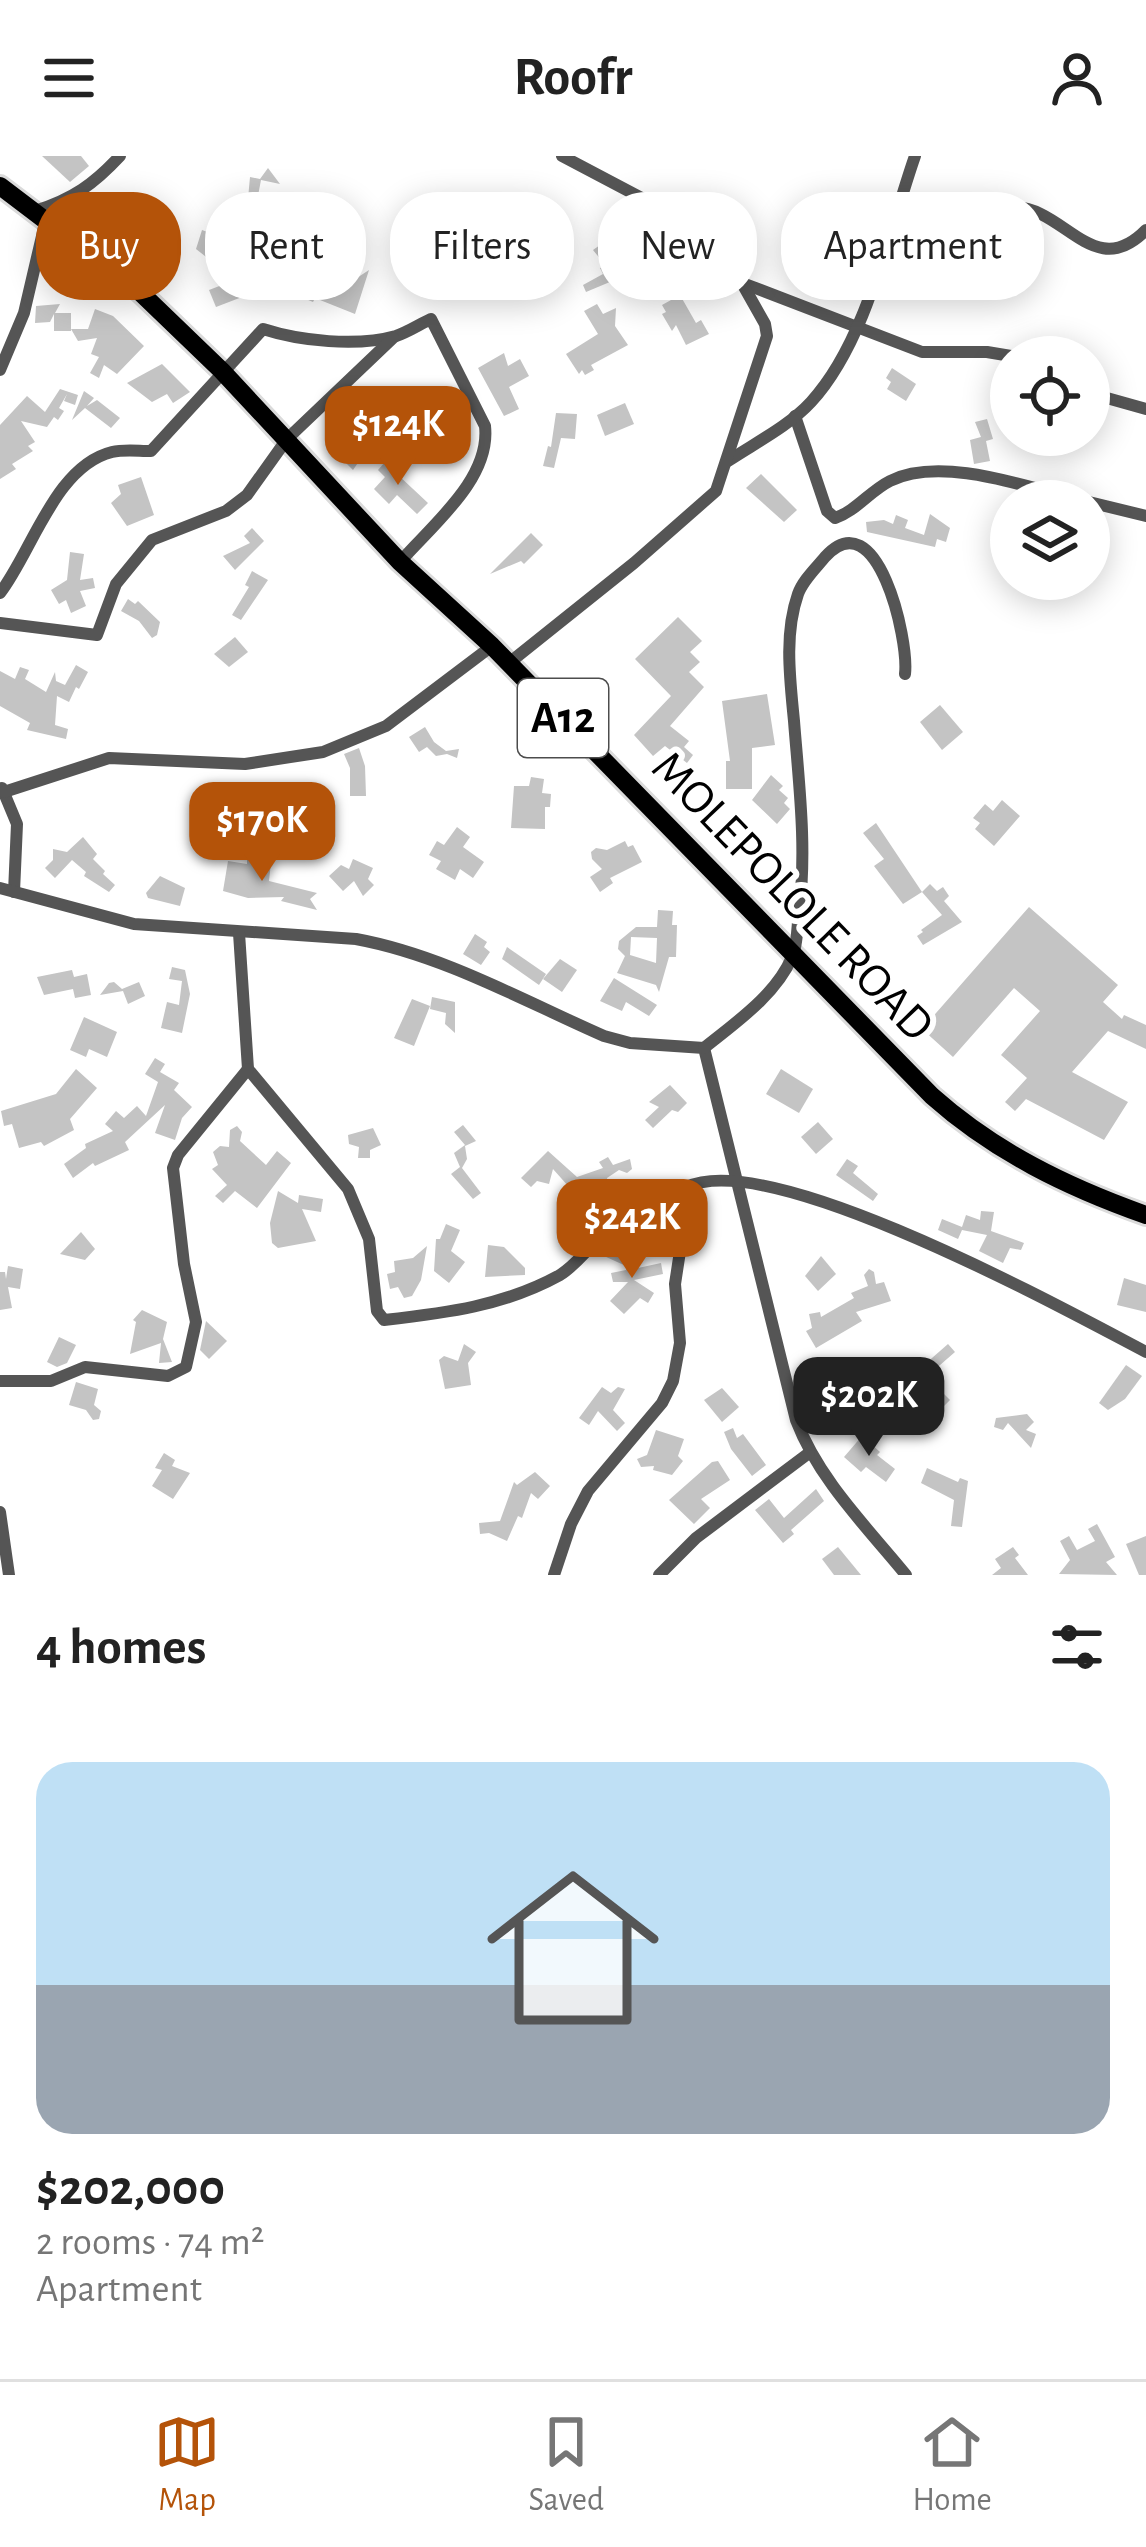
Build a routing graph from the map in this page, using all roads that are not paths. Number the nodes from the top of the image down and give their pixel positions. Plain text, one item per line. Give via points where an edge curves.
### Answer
1 (120, 156) edge
2 (562, 156) edge
3 (915, 156) edge
4 (0, 187) edge
5 (82, 192) edge
6 (625, 192) edge
7 (902, 192) edge
8 (36, 212) edge
9 (1044, 217) edge
10 (1146, 230) edge
11 (36, 240) edge
12 (757, 288) edge
13 (148, 300) edge
14 (753, 300) edge
15 (866, 300) edge
16 (858, 325) junction
17 (395, 336) junction
18 (990, 352) edge
19 (0, 370) edge
20 (222, 371) junction
21 (1110, 399) edge
22 (1146, 409) edge
23 (795, 416) junction
24 (286, 439) junction
25 (726, 463) junction
26 (998, 480) edge
27 (1110, 508) edge
28 (1146, 516) edge
29 (400, 562) junction
30 (0, 593) edge
31 (0, 623) edge
32 (492, 646) junction
33 (509, 663) junction
34 (905, 674) dead end
35 (2, 789) edge
36 (7, 890) edge
37 (238, 933) junction
38 (793, 956) junction
39 (704, 1048) junction
40 (248, 1069) junction
41 (737, 1182) junction
42 (691, 1185) junction
43 (1146, 1215) edge
44 (1146, 1352) edge
45 (1, 1380) edge
46 (0, 1400) edge
47 (809, 1454) junction
48 (0, 1512) edge
49 (9, 1575) edge
50 (554, 1575) edge
51 (659, 1575) edge
52 (906, 1575) edge

1 - 5 street
2 - 6 street
3 - 7 street
4 - 8 main road, MOLEPOLOLE ROAD / A12
9 - 10 street via 1107,249 1125,248
11 - 19 street via 24,313
12 - 16 street
13 - 20 main road, MOLEPOLOLE ROAD / A12
14 - 25 street via 767,336
15 - 16 street
16 - 18 street via 922,352
16 - 23 street
17 - 20 street via 294,339 263,328
17 - 24 street
17 - 29 street via 431,319 487,442 465,489
20 - 24 main road, MOLEPOLOLE ROAD / A12
20 - 30 street via 151,451 116,451 80,471
21 - 22 street
23 - 25 street
23 - 26 street via 835,518 892,480 927,470
24 - 29 main road, MOLEPOLOLE ROAD / A12
24 - 31 street via 226,511 152,540 116,584 97,635
25 - 33 street via 716,491
27 - 28 street
29 - 32 main road, MOLEPOLOLE ROAD / A12
32 - 33 main road, MOLEPOLOLE ROAD / A12
32 - 35 street via 386,726 323,752 221,764 109,758
33 - 38 main road, MOLEPOLOLE ROAD / A12
34 - 38 street via 908,655 887,577 860,546 837,544 800,588 793,613 789,662 805,859
35 - 36 street via 17,824
36 - 37 street via 134,924
37 - 39 street via 388,945 604,1036
37 - 40 street
38 - 39 street via 762,998
38 - 43 main road, MOLEPOLOLE ROAD / A12 via 987,1141
39 - 41 street
40 - 42 street via 348,1189 369,1239 384,1320 512,1298 563,1273 613,1228
40 - 45 street via 172,1168 196,1322 186,1367 168,1376 85,1366 51,1381
41 - 42 street
41 - 44 street via 793,1191 851,1213 1040,1293
41 - 47 street
42 - 50 street via 675,1284 674,1381 588,1491
45 - 46 street
47 - 51 street
47 - 52 street
48 - 49 street

